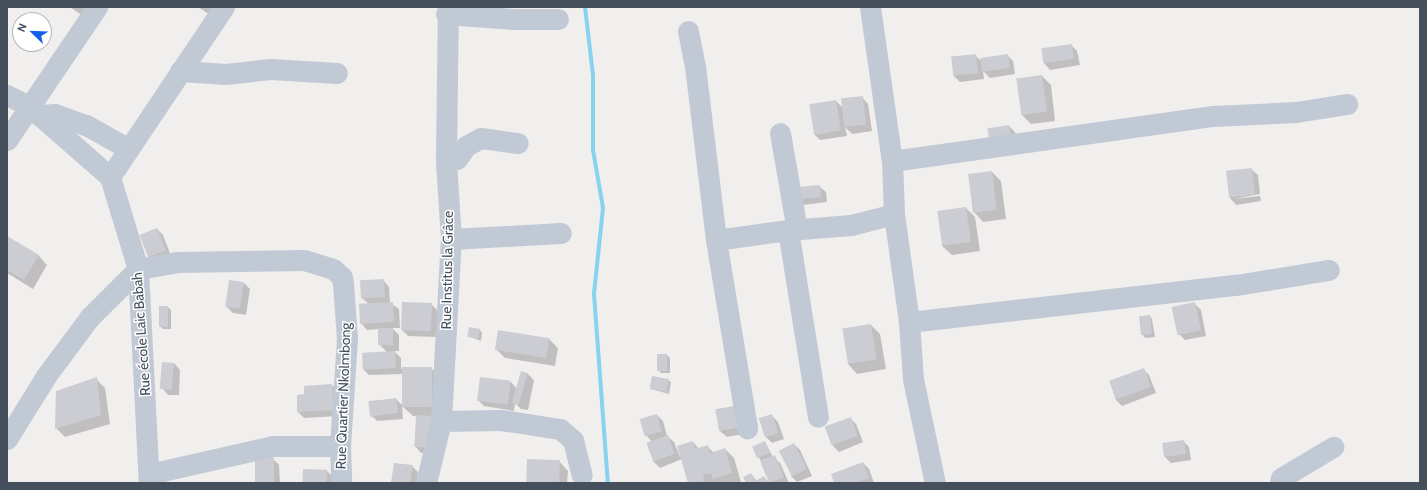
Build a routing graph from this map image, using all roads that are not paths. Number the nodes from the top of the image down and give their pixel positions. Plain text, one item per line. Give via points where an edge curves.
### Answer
1 (97, 7) edge
2 (224, 7) edge
3 (870, 7) edge
4 (447, 11) edge
5 (558, 19) dead end
6 (688, 31) dead end
7 (180, 71) junction
8 (337, 73) dead end
9 (7, 95) edge
10 (1347, 104) dead end
11 (34, 110) junction
12 (780, 133) dead end
13 (7, 140) edge
14 (518, 143) dead end
15 (129, 149) junction
16 (446, 160) junction
17 (892, 162) junction
18 (110, 177) junction
19 (894, 214) junction
20 (792, 230) junction
21 (561, 233) dead end
22 (451, 239) junction
23 (716, 240) junction
24 (138, 269) junction
25 (1329, 270) dead end
26 (909, 322) junction
27 (818, 417) dead end
28 (441, 421) junction
29 (746, 428) dead end
30 (7, 439) edge
31 (340, 446) junction
32 (1334, 447) dead end
33 (582, 476) dead end
34 (149, 478) edge
35 (341, 483) edge
36 (426, 483) edge
37 (935, 483) edge
38 (1280, 483) edge

1 - 11 street
2 - 7 street
3 - 17 street
4 - 5 street via 513,19
4 - 16 street, Rue Institus la Grâce
6 - 23 street via 695,66
7 - 8 street via 226,74 270,69
7 - 15 street
9 - 11 street
10 - 17 street via 1296,112 1213,116
11 - 13 street
11 - 15 street via 86,125
11 - 18 street
12 - 20 street
14 - 16 street via 481,138 466,146 457,159
15 - 18 street
16 - 22 street, Rue Institus la Grâce
17 - 19 street
18 - 24 street, Rue école Laic Babah
19 - 20 street via 851,225
19 - 26 street
20 - 23 street
20 - 27 street
21 - 22 street
22 - 28 street, Rue Institus la Grâce
23 - 29 street
24 - 30 street via 89,318 46,376
24 - 31 street, Rue Quartier Nkolmbong via 177,262 304,260 338,273 343,284 348,338
24 - 34 street, Rue école Laic Babah
25 - 26 street via 1236,285
26 - 37 street via 913,378
28 - 33 street via 501,420 560,429 573,440
28 - 36 street, Rue Institus la Grâce
31 - 34 street via 273,446
31 - 35 street, Rue Quartier Nkolmbong
32 - 38 street via 1281,478

